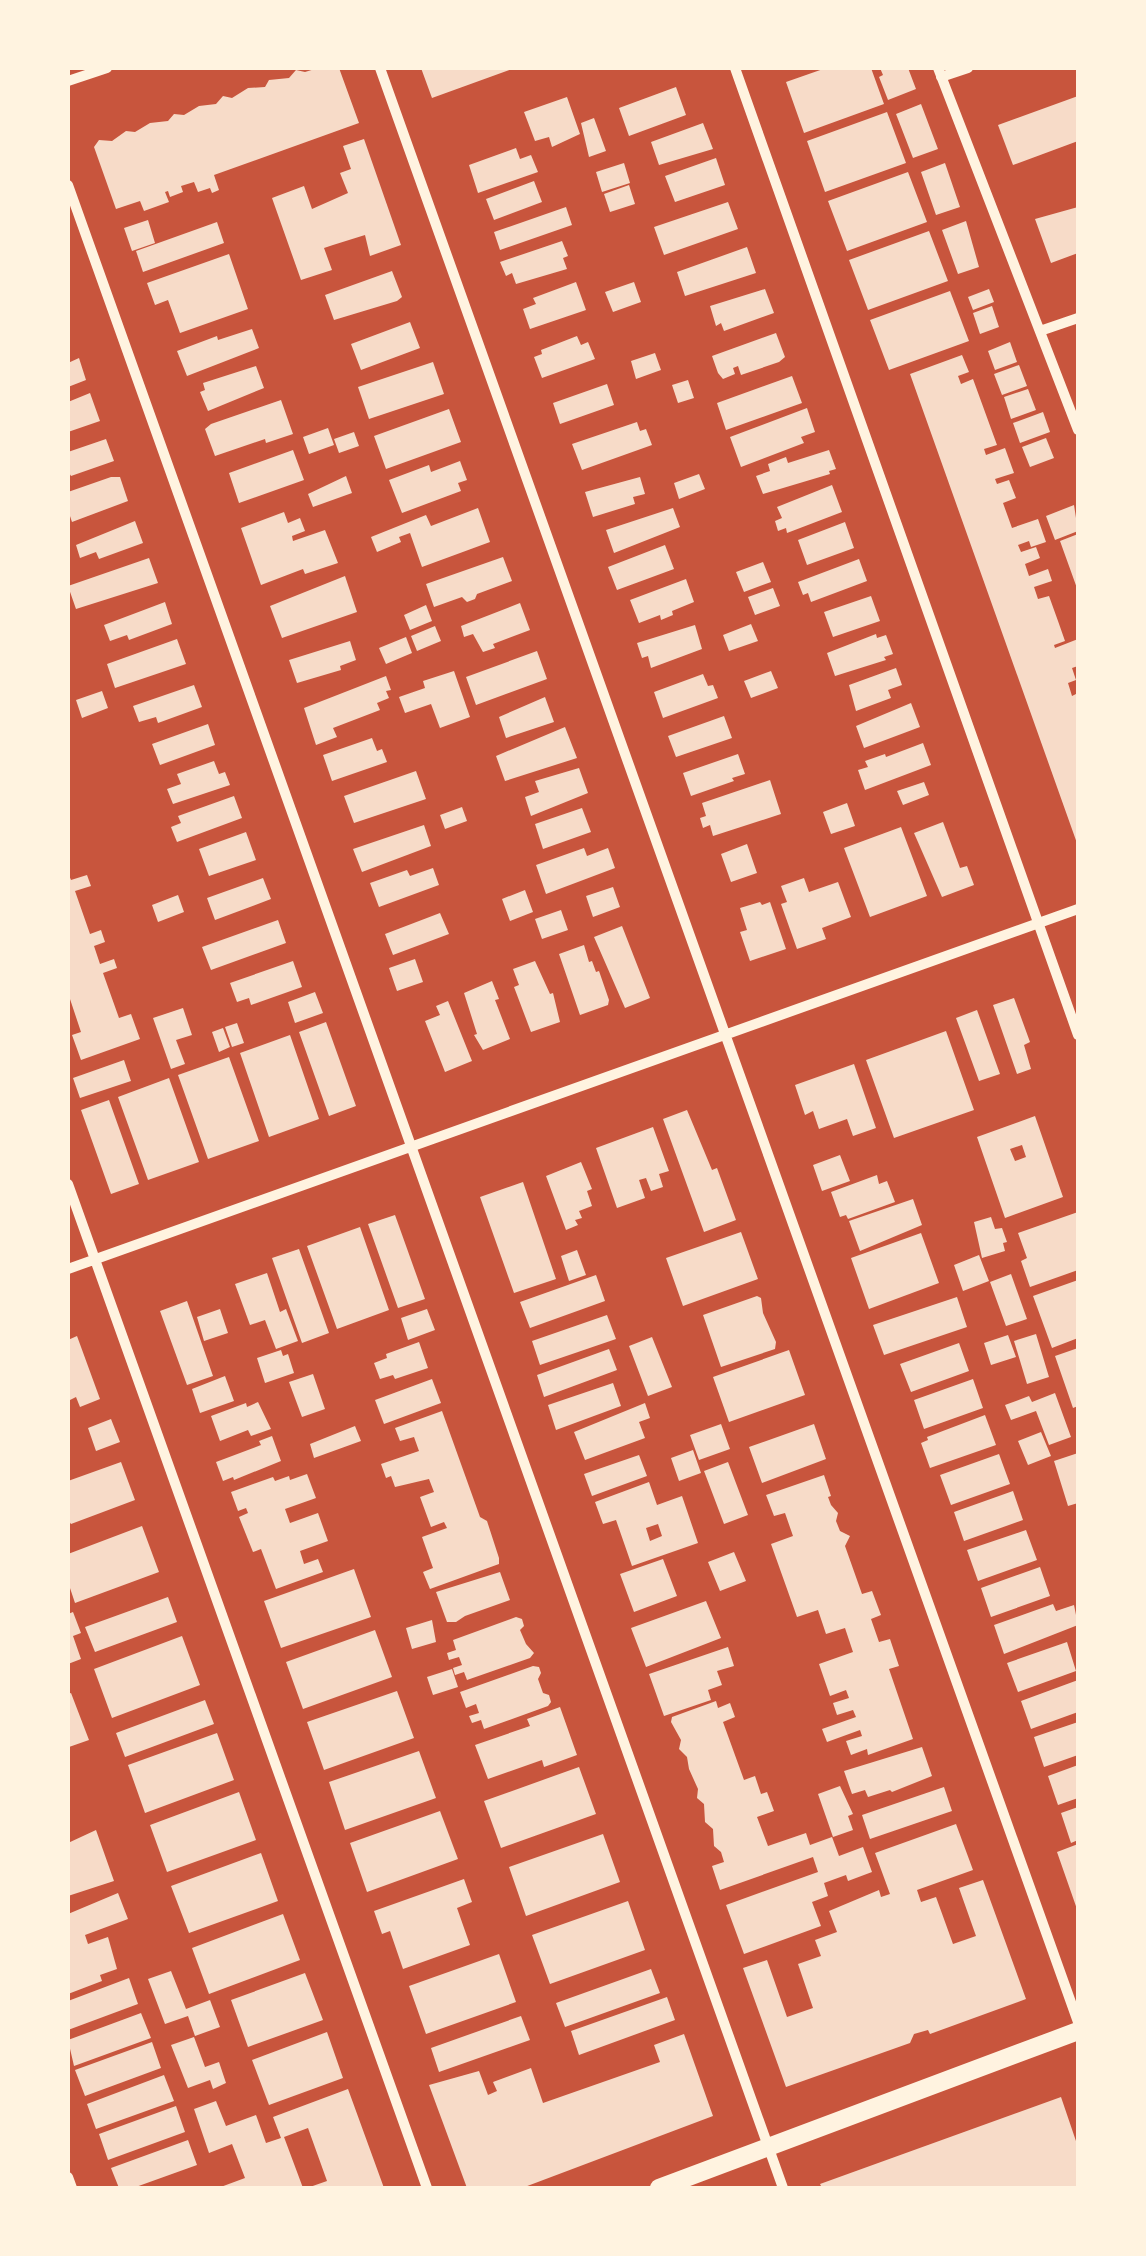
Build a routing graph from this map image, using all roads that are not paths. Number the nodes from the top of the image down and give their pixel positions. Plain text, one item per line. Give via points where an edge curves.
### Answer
1 (107, 68) edge
2 (380, 68) edge
3 (735, 68) edge
4 (968, 68) edge
5 (940, 72) edge
6 (68, 81) edge
7 (68, 185) edge
8 (1078, 318) edge
9 (1040, 331) junction
10 (1078, 430) edge
11 (1078, 910) edge
12 (1039, 924) junction
13 (1078, 1034) edge
14 (725, 1036) junction
15 (410, 1147) junction
16 (68, 1184) edge
17 (94, 1259) junction
18 (68, 1269) edge
19 (1078, 2022) edge
20 (1078, 2031) edge
21 (768, 2147) junction
22 (68, 2177) edge
23 (72, 2188) edge
24 (427, 2188) edge
25 (659, 2188) edge
26 (783, 2188) edge

1 - 6 street
2 - 14 street
3 - 12 street
4 - 5 street
5 - 9 street
7 - 15 street
8 - 9 street
9 - 10 street
11 - 12 street
12 - 13 street
12 - 14 street
14 - 15 street
14 - 19 street
15 - 17 street
15 - 21 street
16 - 17 street
17 - 18 street
17 - 24 street
20 - 21 street
21 - 25 street
21 - 26 street
22 - 23 street

